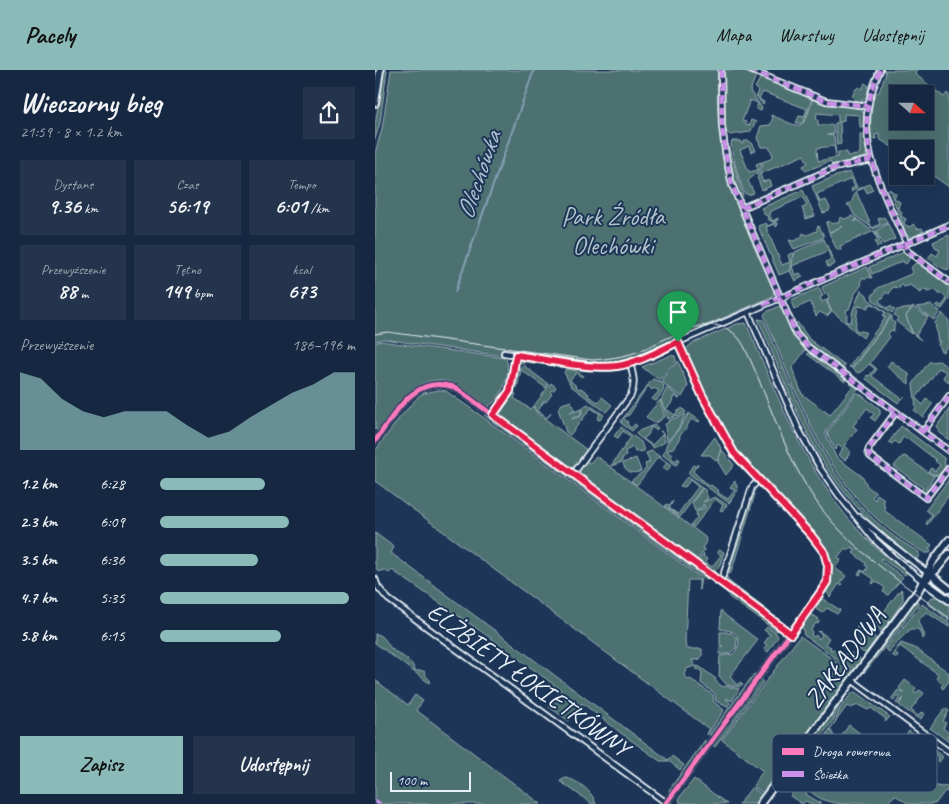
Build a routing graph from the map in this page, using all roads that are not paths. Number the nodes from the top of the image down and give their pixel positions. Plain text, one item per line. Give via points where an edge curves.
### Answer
1 (380, 70) edge
2 (721, 70) edge
3 (750, 70) edge
4 (879, 70) edge
5 (375, 103) edge
6 (868, 106) junction
7 (871, 160) junction
8 (742, 208) junction
9 (949, 225) edge
10 (905, 244) junction
11 (949, 282) edge
12 (780, 298) junction
13 (748, 312) junction
14 (678, 342) junction
15 (504, 353) dead end
16 (516, 355) junction
17 (630, 363) junction
18 (949, 396) edge
19 (896, 412) junction
20 (493, 415) junction
21 (923, 432) junction
22 (375, 441) edge
23 (949, 452) edge
24 (949, 468) edge
25 (573, 474) junction
26 (759, 480) junction
27 (850, 510) junction
28 (949, 540) edge
29 (949, 554) edge
30 (930, 574) junction
31 (375, 579) edge
32 (720, 582) junction
33 (924, 582) junction
34 (949, 589) edge
35 (949, 600) edge
36 (791, 634) junction
37 (852, 680) junction
38 (812, 734) edge
39 (925, 734) edge
40 (937, 743) edge
41 (949, 752) edge
42 (772, 788) edge
43 (667, 803) edge
44 (760, 804) edge

1 - 5 street
2 - 8 street via 724,144 732,185
3 - 6 street via 826,100
4 - 6 street
6 - 7 street
7 - 8 street via 834,168
7 - 10 street
8 - 12 street
9 - 10 street
10 - 11 street via 907,252
10 - 12 street
12 - 13 street
12 - 19 street via 794,331 805,344
13 - 14 street
13 - 27 street via 808,448
14 - 17 street
14 - 26 street via 732,450
15 - 16 street
16 - 17 street via 602,366
16 - 20 street via 510,391
17 - 25 street via 635,379 631,395
18 - 21 street
19 - 21 street
19 - 24 street via 869,448 870,456 926,498
20 - 22 street via 456,388 429,385 408,397
20 - 25 street
21 - 23 street
25 - 32 street
26 - 32 street via 752,487
26 - 36 street via 822,548 828,564 823,589
27 - 30 street
27 - 33 street via 879,545
28 - 30 street, ZAKŁADOWA
29 - 30 street, ZAKŁADOWA
30 - 33 street, ZAKŁADOWA
30 - 34 street
31 - 43 street, ELŻBIETY ŁOKIETKÓWNY via 388,599
32 - 36 street
33 - 35 street
33 - 37 street, ZAKŁADOWA
36 - 43 street
37 - 38 street, ZAKŁADOWA
37 - 39 street
40 - 41 street
42 - 44 street, ZAKŁADOWA

